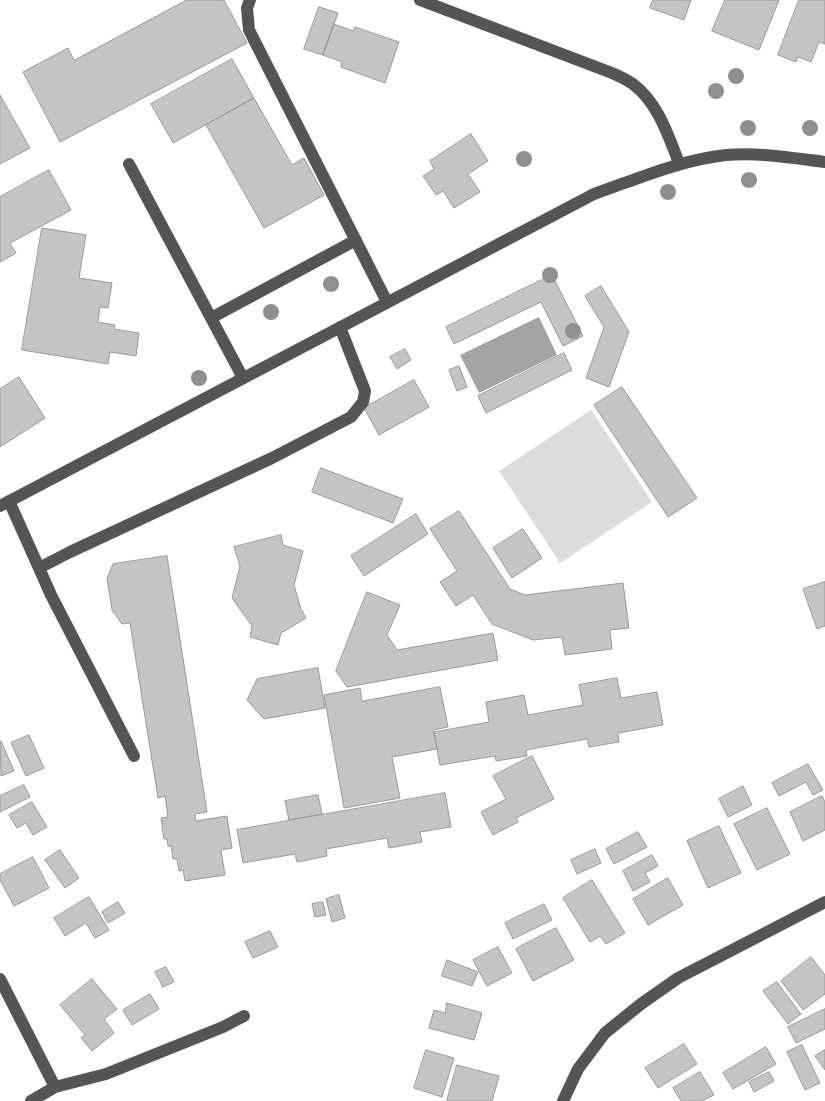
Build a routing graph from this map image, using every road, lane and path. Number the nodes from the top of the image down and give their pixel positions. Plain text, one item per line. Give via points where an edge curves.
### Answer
1 (250, 0) edge
2 (420, 0) edge
3 (825, 162) edge
4 (679, 163) junction
5 (129, 164) dead end
6 (356, 240) junction
7 (387, 302) junction
8 (211, 318) junction
9 (340, 327) junction
10 (243, 378) junction
11 (4, 503) edge
12 (39, 568) junction
13 (134, 756) dead end
14 (825, 902) edge
15 (0, 979) edge
16 (244, 1016) dead end
17 (56, 1087) junction
18 (31, 1101) edge
19 (563, 1101) edge

1 - 6 street via 247,8 249,30
2 - 4 street via 612,73 632,84 649,100 664,125
3 - 4 street via 777,156 727,155
4 - 7 street via 594,194
5 - 8 street
6 - 7 street
6 - 8 street
7 - 9 street
8 - 10 street
9 - 10 street
9 - 12 street via 365,391 362,402 351,416 272,458
10 - 11 street
11 - 12 street
12 - 13 street
14 - 19 street via 678,978 641,1004 605,1032 578,1069
15 - 17 street
16 - 17 street via 106,1074
17 - 18 street

